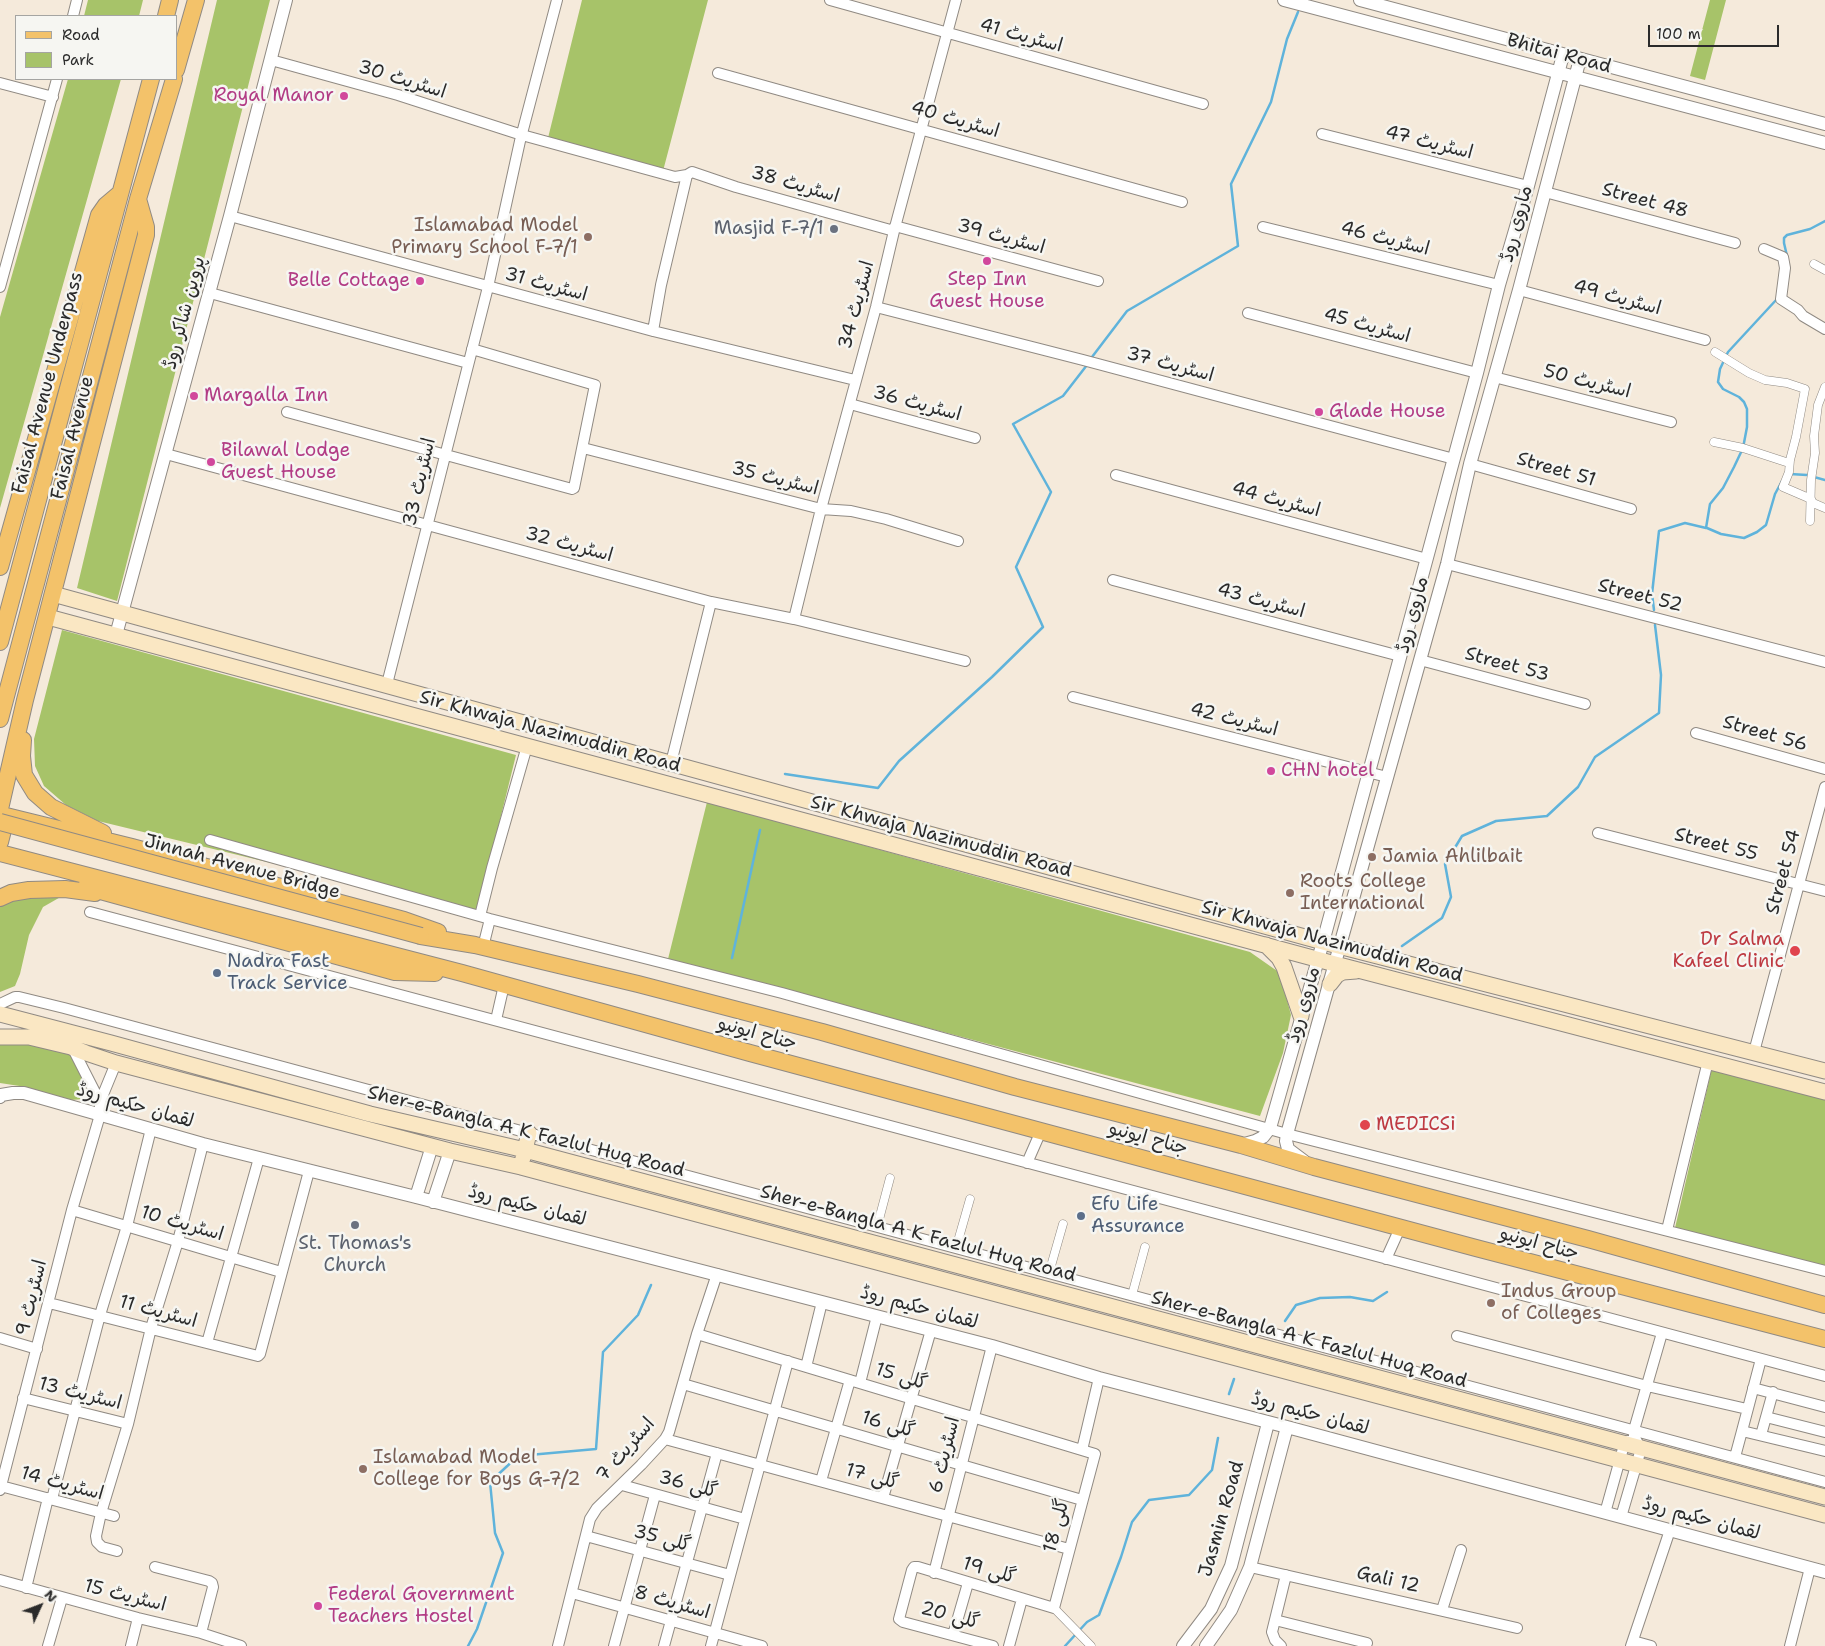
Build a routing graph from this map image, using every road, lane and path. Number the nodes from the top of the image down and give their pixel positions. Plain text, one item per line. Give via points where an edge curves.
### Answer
1 (77, 0) edge
2 (196, 0) edge
3 (207, 0) edge
4 (286, 0) edge
5 (557, 0) edge
6 (830, 0) edge
7 (956, 0) edge
8 (1284, 0) edge
9 (1360, 0) edge
10 (73, 15) edge
11 (191, 19) junction
12 (947, 33) junction
13 (1563, 54) junction
14 (1580, 59) junction
15 (271, 60) junction
16 (178, 63) edge
17 (1558, 72) junction
18 (718, 73) dead end
19 (1575, 77) junction
20 (58, 80) edge
21 (151, 80) edge
22 (174, 80) edge
23 (0, 83) edge
24 (53, 97) junction
25 (1203, 104) dead end
26 (144, 108) junction
27 (164, 112) junction
28 (1825, 124) edge
29 (921, 129) junction
30 (1322, 134) dead end
31 (522, 135) junction
32 (1825, 143) edge
33 (687, 175) junction
34 (1528, 186) junction
35 (1545, 192) junction
36 (119, 193) junction
37 (138, 199) junction
38 (1182, 202) dead end
39 (230, 216) junction
40 (1263, 227) dead end
41 (895, 229) junction
42 (0, 242) edge
43 (1735, 243) dead end
44 (11, 245) junction
45 (1764, 249) dead end
46 (1814, 264) dead end
47 (1825, 270) edge
48 (1098, 282) dead end
49 (1498, 285) junction
50 (0, 287) edge
51 (488, 287) junction
52 (1519, 290) junction
53 (210, 293) junction
54 (876, 307) junction
55 (1248, 313) dead end
56 (1825, 329) edge
57 (653, 331) junction
58 (1705, 340) dead end
59 (472, 349) junction
60 (1718, 354) dead end
61 (468, 363) junction
62 (1477, 374) junction
63 (1494, 377) junction
64 (855, 380) junction
65 (1825, 387) edge
66 (850, 404) junction
67 (287, 412) dead end
68 (1671, 422) dead end
69 (975, 438) dead end
70 (1714, 442) dead end
71 (583, 448) junction
72 (166, 454) junction
73 (444, 455) junction
74 (1454, 459) junction
75 (1789, 463) junction
76 (1470, 464) junction
77 (1116, 475) dead end
78 (1810, 499) junction
79 (1825, 508) edge
80 (821, 510) junction
81 (1631, 510) dead end
82 (1810, 521) dead end
83 (428, 526) junction
84 (958, 540) dead end
85 (1427, 559) junction
86 (1447, 564) junction
87 (0, 567) edge
88 (1113, 580) dead end
89 (53, 594) junction
90 (712, 602) junction
91 (122, 614) junction
92 (48, 617) junction
93 (794, 619) junction
94 (116, 635) junction
95 (0, 642) edge
96 (1400, 656) junction
97 (1420, 660) junction
98 (965, 661) dead end
99 (1825, 662) edge
100 (387, 684) junction
101 (1072, 697) dead end
102 (25, 700) junction
103 (451, 702) junction
104 (1585, 704) dead end
105 (0, 718) edge
106 (447, 725) junction
107 (1696, 733) dead end
108 (527, 746) junction
109 (671, 763) junction
110 (1825, 769) edge
111 (0, 772) edge
112 (1369, 773) junction
113 (1387, 777) junction
114 (1825, 787) edge
115 (1, 814) edge
116 (1598, 833) dead end
117 (210, 840) dead end
118 (0, 842) edge
119 (132, 847) junction
120 (0, 853) edge
121 (0, 861) edge
122 (1799, 885) junction
123 (1825, 891) edge
124 (115, 895) junction
125 (0, 898) edge
126 (90, 912) dead end
127 (485, 918) junction
128 (1323, 942) junction
129 (1266, 945) junction
130 (479, 946) junction
131 (1340, 946) junction
132 (1318, 959) junction
133 (1335, 964) junction
134 (1364, 971) junction
135 (462, 973) junction
136 (1330, 984) junction
137 (504, 985) junction
138 (0, 1004) edge
139 (0, 1014) edge
140 (1301, 1016) junction
141 (496, 1020) junction
142 (64, 1031) junction
143 (0, 1036) edge
144 (71, 1047) junction
145 (1754, 1052) junction
146 (1708, 1062) junction
147 (116, 1063) junction
148 (1825, 1071) edge
149 (1825, 1092) edge
150 (1, 1096) edge
151 (100, 1102) junction
152 (100, 1115) junction
153 (1270, 1128) junction
154 (151, 1129) junction
155 (1041, 1131) junction
156 (529, 1133) junction
157 (1287, 1134) junction
158 (203, 1144) junction
159 (1241, 1144) junction
160 (432, 1146) junction
161 (525, 1150) junction
162 (450, 1151) junction
163 (259, 1158) junction
164 (1027, 1163) junction
165 (521, 1167) junction
166 (1314, 1167) junction
167 (309, 1171) junction
168 (890, 1178) dead end
169 (416, 1197) junction
170 (970, 1199) dead end
171 (433, 1202) junction
172 (72, 1210) junction
173 (1063, 1224) dead end
174 (127, 1226) junction
175 (877, 1227) junction
176 (1400, 1228) junction
177 (1667, 1230) junction
178 (178, 1241) junction
179 (1145, 1247) dead end
180 (956, 1248) junction
181 (987, 1256) junction
182 (231, 1257) junction
183 (1386, 1259) junction
184 (1825, 1271) edge
185 (281, 1272) junction
186 (981, 1272) junction
187 (1049, 1273) junction
188 (717, 1274) junction
189 (976, 1288) junction
190 (1132, 1295) junction
191 (822, 1302) junction
192 (49, 1303) junction
193 (1825, 1305) edge
194 (100, 1315) junction
195 (877, 1316) junction
196 (152, 1328) junction
197 (931, 1330) junction
198 (1662, 1333) junction
199 (697, 1334) junction
200 (1457, 1336) dead end
201 (0, 1338) edge
202 (1825, 1339) edge
203 (207, 1344) junction
204 (992, 1346) junction
205 (37, 1349) junction
206 (1761, 1359) junction
207 (788, 1361) junction
208 (806, 1367) junction
209 (1340, 1368) junction
210 (1825, 1376) edge
211 (1099, 1378) junction
212 (855, 1382) junction
213 (683, 1384) junction
214 (1336, 1384) junction
215 (1647, 1386) junction
216 (1753, 1388) junction
217 (1773, 1392) junction
218 (23, 1398) junction
219 (912, 1399) junction
220 (1825, 1407) edge
221 (74, 1410) junction
222 (1747, 1410) junction
223 (774, 1411) junction
224 (972, 1417) junction
225 (1766, 1417) junction
226 (1268, 1422) junction
227 (128, 1424) junction
228 (1287, 1427) junction
229 (836, 1429) junction
230 (1742, 1431) junction
231 (1825, 1432) edge
232 (1760, 1436) junction
233 (665, 1439) junction
234 (1630, 1444) junction
235 (898, 1446) junction
236 (1082, 1450) junction
237 (1825, 1451) edge
238 (717, 1453) junction
239 (1095, 1454) joint
240 (1735, 1458) junction
241 (1636, 1463) junction
242 (760, 1465) junction
243 (961, 1465) junction
244 (821, 1481) junction
245 (1825, 1482) edge
246 (622, 1485) junction
247 (1, 1488) edge
248 (655, 1494) junction
249 (1825, 1497) edge
250 (882, 1498) junction
251 (50, 1499) junction
252 (1082, 1500) junction
253 (702, 1507) junction
254 (101, 1513) junction
255 (1604, 1513) junction
256 (1825, 1515) edge
257 (114, 1516) dead end
258 (947, 1516) junction
259 (1621, 1517) junction
260 (745, 1519) junction
261 (1670, 1530) junction
262 (586, 1536) junction
263 (1069, 1549) junction
264 (1461, 1550) dead end
265 (117, 1551) dead end
266 (640, 1551) junction
267 (687, 1564) junction
268 (1231, 1566) junction
269 (155, 1567) dead end
270 (1810, 1568) junction
271 (1249, 1570) junction
272 (1825, 1572) edge
273 (934, 1573) junction
274 (730, 1575) junction
275 (1286, 1575) junction
276 (0, 1580) edge
277 (968, 1583) junction
278 (26, 1588) junction
279 (572, 1593) junction
280 (62, 1598) junction
281 (1022, 1599) junction
282 (625, 1608) junction
283 (1054, 1608) junction
284 (1442, 1610) junction
285 (138, 1618) junction
286 (899, 1619) joint
287 (1275, 1620) junction
288 (671, 1621) junction
289 (1518, 1628) dead end
290 (714, 1633) junction
291 (953, 1635) junction
292 (204, 1638) edge
293 (1367, 1643) dead end
294 (1632, 1644) edge
295 (48, 1646) edge
296 (131, 1646) edge
297 (241, 1646) edge
298 (558, 1646) edge
299 (614, 1646) edge
300 (664, 1646) edge
301 (711, 1646) edge
302 (762, 1646) edge
303 (993, 1646) edge
304 (1009, 1646) edge
305 (1091, 1646) edge
306 (1183, 1646) edge
307 (1206, 1646) edge
308 (1282, 1646) edge
309 (1651, 1646) edge
310 (1790, 1646) edge

1 - 10 street
2 - 11 main road
3 - 11 main road
4 - 15 street, پروین شاکر روڈ
5 - 31 street, اسٹریٹ 33
6 - 12 street, اسٹریٹ 41
7 - 12 street, اسٹریٹ 34
8 - 17 street, Bhitai Road
9 - 13 street, Bhitai Road
11 - 16 main road
12 - 25 street, اسٹریٹ 41
12 - 29 street, اسٹریٹ 34
13 - 14 street, Bhitai Road
13 - 17 street, ماروی روڈ
14 - 19 street, ماروی روڈ
14 - 28 street, Bhitai Road
15 - 31 street, اسٹریٹ 30
15 - 39 street, پروین شاکر روڈ
17 - 19 street, Bhitai Road
17 - 34 street, ماروی روڈ
18 - 29 street, اسٹریٹ 40
19 - 32 street, Bhitai Road
19 - 35 street, ماروی روڈ
20 - 24 street
21 - 26 main road, Faisal Avenue
22 - 27 main road
23 - 24 street
24 - 44 street
26 - 27 main road
26 - 36 main road, Faisal Avenue
27 - 37 main road
29 - 38 street, اسٹریٹ 40
29 - 41 street, اسٹریٹ 34
30 - 34 street, اسٹریٹ 47
31 - 33 street, اسٹریٹ 30 via 675,177
31 - 51 street, اسٹریٹ 33
33 - 41 street, اسٹریٹ 38 via 692,172 736,187
33 - 57 street
34 - 35 street
34 - 49 street, ماروی روڈ
35 - 43 street, Street 48
35 - 52 street, ماروی روڈ
36 - 87 main road, Faisal Avenue via 99,215
36 - 95 main road, Faisal Avenue Underpass
37 - 89 main road, Faisal Avenue via 146,235
37 - 105 main road
39 - 51 street, اسٹریٹ 31
39 - 53 street, پروین شاکر روڈ
40 - 49 street, اسٹریٹ 46
41 - 48 street, اسٹریٹ 39
41 - 54 street, اسٹریٹ 34
42 - 44 street
44 - 50 street
45 - 56 street via 1783,257 1785,268 1781,299
46 - 47 street
49 - 52 street
49 - 62 street, ماروی روڈ
51 - 57 street, اسٹریٹ 31
51 - 59 street, اسٹریٹ 33
52 - 58 street, اسٹریٹ 49
52 - 63 street, ماروی روڈ
53 - 61 street
53 - 72 street, پروین شاکر روڈ
54 - 64 street, اسٹریٹ 34
54 - 74 street, اسٹریٹ 37
55 - 62 street, اسٹریٹ 45
57 - 64 street, اسٹریٹ 31
59 - 61 street, اسٹریٹ 33
59 - 71 street via 595,386
60 - 75 street via 1765,380 1805,389
61 - 73 street, اسٹریٹ 33
62 - 63 street
62 - 74 street, ماروی روڈ
63 - 68 street, اسٹریٹ 50
63 - 76 street, ماروی روڈ
64 - 66 street, اسٹریٹ 34
65 - 78 street via 1818,404
66 - 69 street, اسٹریٹ 36
66 - 80 street, اسٹریٹ 34
67 - 73 street
70 - 75 street
71 - 73 street via 572,489
71 - 80 street, اسٹریٹ 35
72 - 83 street, اسٹریٹ 32
72 - 91 street, پروین شاکر روڈ
73 - 83 street, اسٹریٹ 33
74 - 76 street
74 - 85 street, ماروی روڈ
75 - 78 street via 1784,487
76 - 81 street, Street 51
76 - 86 street, ماروی روڈ
77 - 85 street, اسٹریٹ 44
78 - 79 street
78 - 82 street
80 - 84 street, اسٹریٹ 35 via 851,511
80 - 93 street, اسٹریٹ 34
83 - 90 street, اسٹریٹ 32
83 - 100 street, اسٹریٹ 33
85 - 86 street
85 - 96 street, ماروی روڈ
86 - 97 street, ماروی روڈ
86 - 99 street, Street 52
88 - 96 street, اسٹریٹ 43
89 - 91 main road, Sir Khwaja Nazimuddin Road
89 - 92 main road, Faisal Avenue
90 - 93 street, اسٹریٹ 32
90 - 109 street
91 - 94 street, پروین شاکر روڈ
91 - 100 main road, Sir Khwaja Nazimuddin Road
92 - 94 main road, Sir Khwaja Nazimuddin Road
92 - 102 main road, Faisal Avenue
93 - 98 street, اسٹریٹ 32
94 - 106 main road, Sir Khwaja Nazimuddin Road
96 - 97 street
96 - 112 street, ماروی روڈ
97 - 104 street, Street 53
97 - 113 street, ماروی روڈ
100 - 103 main road, Sir Khwaja Nazimuddin Road
101 - 112 street, اسٹریٹ 42
102 - 111 main road via 10,735
102 - 115 main road, Faisal Avenue
102 - 119 main road via 23,766 34,793 51,807
103 - 106 main road
103 - 109 main road, Sir Khwaja Nazimuddin Road
106 - 108 main road, Sir Khwaja Nazimuddin Road
107 - 110 street, Street 56
108 - 127 street via 492,868
108 - 129 main road, Sir Khwaja Nazimuddin Road
109 - 128 main road, Sir Khwaja Nazimuddin Road
112 - 113 street, اسٹریٹ 42
112 - 128 street, ماروی روڈ
113 - 131 street, ماروی روڈ
114 - 122 street, Street 54
115 - 118 main road via 4,826
115 - 119 main road
115 - 130 main road, Jinnah Avenue Bridge, bridge via 421,936
116 - 122 street, Street 55
117 - 127 street
119 - 130 main road via 404,920
120 - 135 main road
121 - 124 main road
122 - 123 street, Street 55
122 - 145 street, Street 54
124 - 125 main road via 65,889 30,890
124 - 135 main road via 395,972
126 - 141 street
127 - 130 street
127 - 153 street via 782,993
128 - 131 main road, Sir Khwaja Nazimuddin Road
128 - 132 street, ماروی روڈ
129 - 132 main road, Sir Khwaja Nazimuddin Road
129 - 140 main road via 1284,967
130 - 159 main road, جناح ایونیو via 822,1032 1015,1087
131 - 133 street, ماروی روڈ
131 - 145 main road, Sir Khwaja Nazimuddin Road
132 - 133 main road, Sir Khwaja Nazimuddin Road
132 - 140 street, ماروی روڈ
133 - 134 main road, Sir Khwaja Nazimuddin Road
133 - 136 street, ماروی روڈ
134 - 136 main road via 1343,972
134 - 146 main road, Sir Khwaja Nazimuddin Road
135 - 137 main road, جناح ایونیو
136 - 157 street, ماروی روڈ
137 - 141 street
137 - 155 main road, جناح ایونیو
138 - 156 street via 20,997
139 - 142 main road, Sher-e-Bangla A K Fazlul Huq Road
140 - 153 street, ماروی روڈ
141 - 164 street
142 - 144 street
142 - 161 main road, Sher-e-Bangla A K Fazlul Huq Road via 370,1114
143 - 144 main road, Sher-e-Bangla A K Fazlul Huq Road via 29,1037
144 - 147 main road, Sher-e-Bangla A K Fazlul Huq Road
144 - 151 street
145 - 148 main road, Sir Khwaja Nazimuddin Road
146 - 149 main road, Sir Khwaja Nazimuddin Road
146 - 177 street
147 - 151 street
147 - 160 main road, Sher-e-Bangla A K Fazlul Huq Road
150 - 152 street, لقمان حکیم روڈ via 24,1093
151 - 152 street, اسٹریٹ 9
152 - 154 street, لقمان حکیم روڈ
152 - 172 street, اسٹریٹ 9
153 - 157 street
153 - 159 street via 1255,1142
154 - 158 street, لقمان حکیم روڈ
154 - 174 street
155 - 164 street
155 - 176 main road, جناح ایونیو
156 - 161 main road
156 - 175 street
157 - 166 street via 1288,1150
157 - 177 street
158 - 163 street, لقمان حکیم روڈ
158 - 178 street
159 - 166 main road, جناح ایونیو
160 - 162 main road, Sher-e-Bangla A K Fazlul Huq Road
160 - 169 street
161 - 165 main road
161 - 186 main road, Sher-e-Bangla A K Fazlul Huq Road
162 - 165 main road, Sher-e-Bangla A K Fazlul Huq Road
162 - 171 street
163 - 167 street, لقمان حکیم روڈ
163 - 182 street
164 - 183 street
165 - 189 main road, Sher-e-Bangla A K Fazlul Huq Road
166 - 193 main road, جناح ایونیو via 1588,1238
167 - 169 street, لقمان حکیم روڈ
167 - 185 street
168 - 175 street
169 - 171 street, لقمان حکیم روڈ
170 - 180 street
171 - 188 street, لقمان حکیم روڈ
172 - 174 street, اسٹریٹ 10
172 - 192 street, اسٹریٹ 9
173 - 187 street
174 - 178 street, اسٹریٹ 10
174 - 194 street
175 - 180 street
176 - 183 street
176 - 202 main road, جناح ایونیو
177 - 184 street
178 - 182 street, اسٹریٹ 10
178 - 196 street
179 - 190 street
180 - 181 street
181 - 186 street
181 - 187 street
182 - 185 street, اسٹریٹ 10
182 - 203 street
183 - 198 street
185 - 203 street, اسٹریٹ 11 via 258,1356
186 - 189 main road
186 - 209 main road, Sher-e-Bangla A K Fazlul Huq Road
187 - 190 street
188 - 191 street, لقمان حکیم روڈ
188 - 199 street, اسٹریٹ 7
189 - 214 main road, Sher-e-Bangla A K Fazlul Huq Road
190 - 234 street
191 - 195 street, لقمان حکیم روڈ
191 - 208 street
192 - 194 street, اسٹریٹ 11
192 - 205 street, اسٹریٹ 9
194 - 196 street, اسٹریٹ 11
194 - 221 street
195 - 197 street, لقمان حکیم روڈ
195 - 212 street
196 - 203 street, اسٹریٹ 11
196 - 227 street
197 - 204 street, لقمان حکیم روڈ
197 - 219 street
198 - 206 street
198 - 215 street
199 - 207 street, گلی 15
199 - 213 street, اسٹریٹ 7
200 - 215 street
201 - 205 street
204 - 211 street, لقمان حکیم روڈ
204 - 224 street, اسٹریٹ 6
205 - 218 street, اسٹریٹ 9
206 - 210 street
206 - 216 street
207 - 208 street, گلی 15
207 - 223 street
208 - 212 street, گلی 15
209 - 214 main road
209 - 234 main road, Sher-e-Bangla A K Fazlul Huq Road
211 - 226 street, لقمان حکیم روڈ
211 - 236 street
212 - 219 street, گلی 15
212 - 229 street
213 - 223 street, گلی 16
213 - 233 street, اسٹریٹ 7
214 - 234 main road, Sher-e-Bangla A K Fazlul Huq Road
215 - 222 street
215 - 234 street
216 - 217 street
216 - 222 street
217 - 220 street
217 - 225 street
218 - 221 street, اسٹریٹ 13
218 - 247 street, اسٹریٹ 9
219 - 224 street, گلی 15
219 - 235 street
221 - 227 street, اسٹریٹ 13
221 - 251 street
222 - 230 street
223 - 229 street, گلی 16
223 - 242 street
224 - 236 street, گلی 15
224 - 243 street, اسٹریٹ 6
225 - 231 street
225 - 232 street
226 - 228 street, لقمان حکیم روڈ
226 - 268 street, Jasmin Road
227 - 254 street
228 - 255 street, لقمان حکیم روڈ
228 - 271 street, Jasmin Road
229 - 235 street, گلی 16
229 - 244 street
230 - 232 street
230 - 240 street
232 - 237 street
233 - 238 street, گلی 17
233 - 246 street, اسٹریٹ 7
234 - 240 street
234 - 241 main road, Sher-e-Bangla A K Fazlul Huq Road
234 - 249 main road, Sher-e-Bangla A K Fazlul Huq Road
234 - 255 street
235 - 243 street, گلی 16
235 - 250 street
236 - 239 street, گلی 15
238 - 242 street, گلی 17
238 - 253 street
239 - 252 street, گلی 18
240 - 245 street
241 - 256 main road, Sher-e-Bangla A K Fazlul Huq Road
241 - 259 street
242 - 244 street, گلی 17
242 - 260 street
243 - 252 street, گلی 16
243 - 258 street, اسٹریٹ 6
244 - 250 street, گلی 17
246 - 248 street, گلی 36
246 - 262 street, اسٹریٹ 7 via 597,1508
247 - 251 street, اسٹریٹ 14
248 - 253 street, گلی 36
248 - 266 street
250 - 258 street, گلی 17
251 - 254 street, اسٹریٹ 14
251 - 278 street
252 - 263 street, گلی 18
253 - 260 street, گلی 36
253 - 267 street
254 - 257 street, اسٹریٹ 14
254 - 265 street via 97,1542 102,1547
255 - 259 street, لقمان حکیم روڈ
258 - 263 street, گلی 17
258 - 273 street, اسٹریٹ 6
259 - 261 street, لقمان حکیم روڈ
260 - 274 street
261 - 270 street, لقمان حکیم روڈ
261 - 294 street
262 - 266 street, گلی 35
262 - 279 street, اسٹریٹ 7
263 - 283 street, گلی 18
264 - 284 street
266 - 267 street, گلی 35
266 - 282 street
267 - 274 street, گلی 35
267 - 288 street
268 - 271 street
268 - 306 street, Jasmin Road via 1211,1609
269 - 292 street via 212,1583
270 - 272 street, لقمان حکیم روڈ
270 - 310 street
271 - 275 street, Gali 12
271 - 307 street, Jasmin Road via 1231,1610
273 - 277 street, گلی 19
273 - 286 street, گلی 19 via 914,1567
274 - 290 street
275 - 284 street, Gali 12
275 - 287 street
276 - 278 street, اسٹریٹ 15
277 - 281 street, گلی 19
277 - 291 street
278 - 280 street, اسٹریٹ 15
279 - 282 street, اسٹریٹ 8
279 - 298 street, اسٹریٹ 7
280 - 285 street, اسٹریٹ 15
280 - 295 street
281 - 283 street, گلی 19
281 - 304 street
282 - 288 street, اسٹریٹ 8
282 - 299 street
283 - 305 street
284 - 289 street, Gali 12
285 - 292 street, اسٹریٹ 15
285 - 296 street
286 - 291 street, گلی 20
287 - 293 street
287 - 308 street via 1272,1632
288 - 290 street, اسٹریٹ 8
288 - 300 street
290 - 301 street
290 - 302 street, اسٹریٹ 8
291 - 303 street, گلی 20
292 - 297 street, اسٹریٹ 15
294 - 309 street

